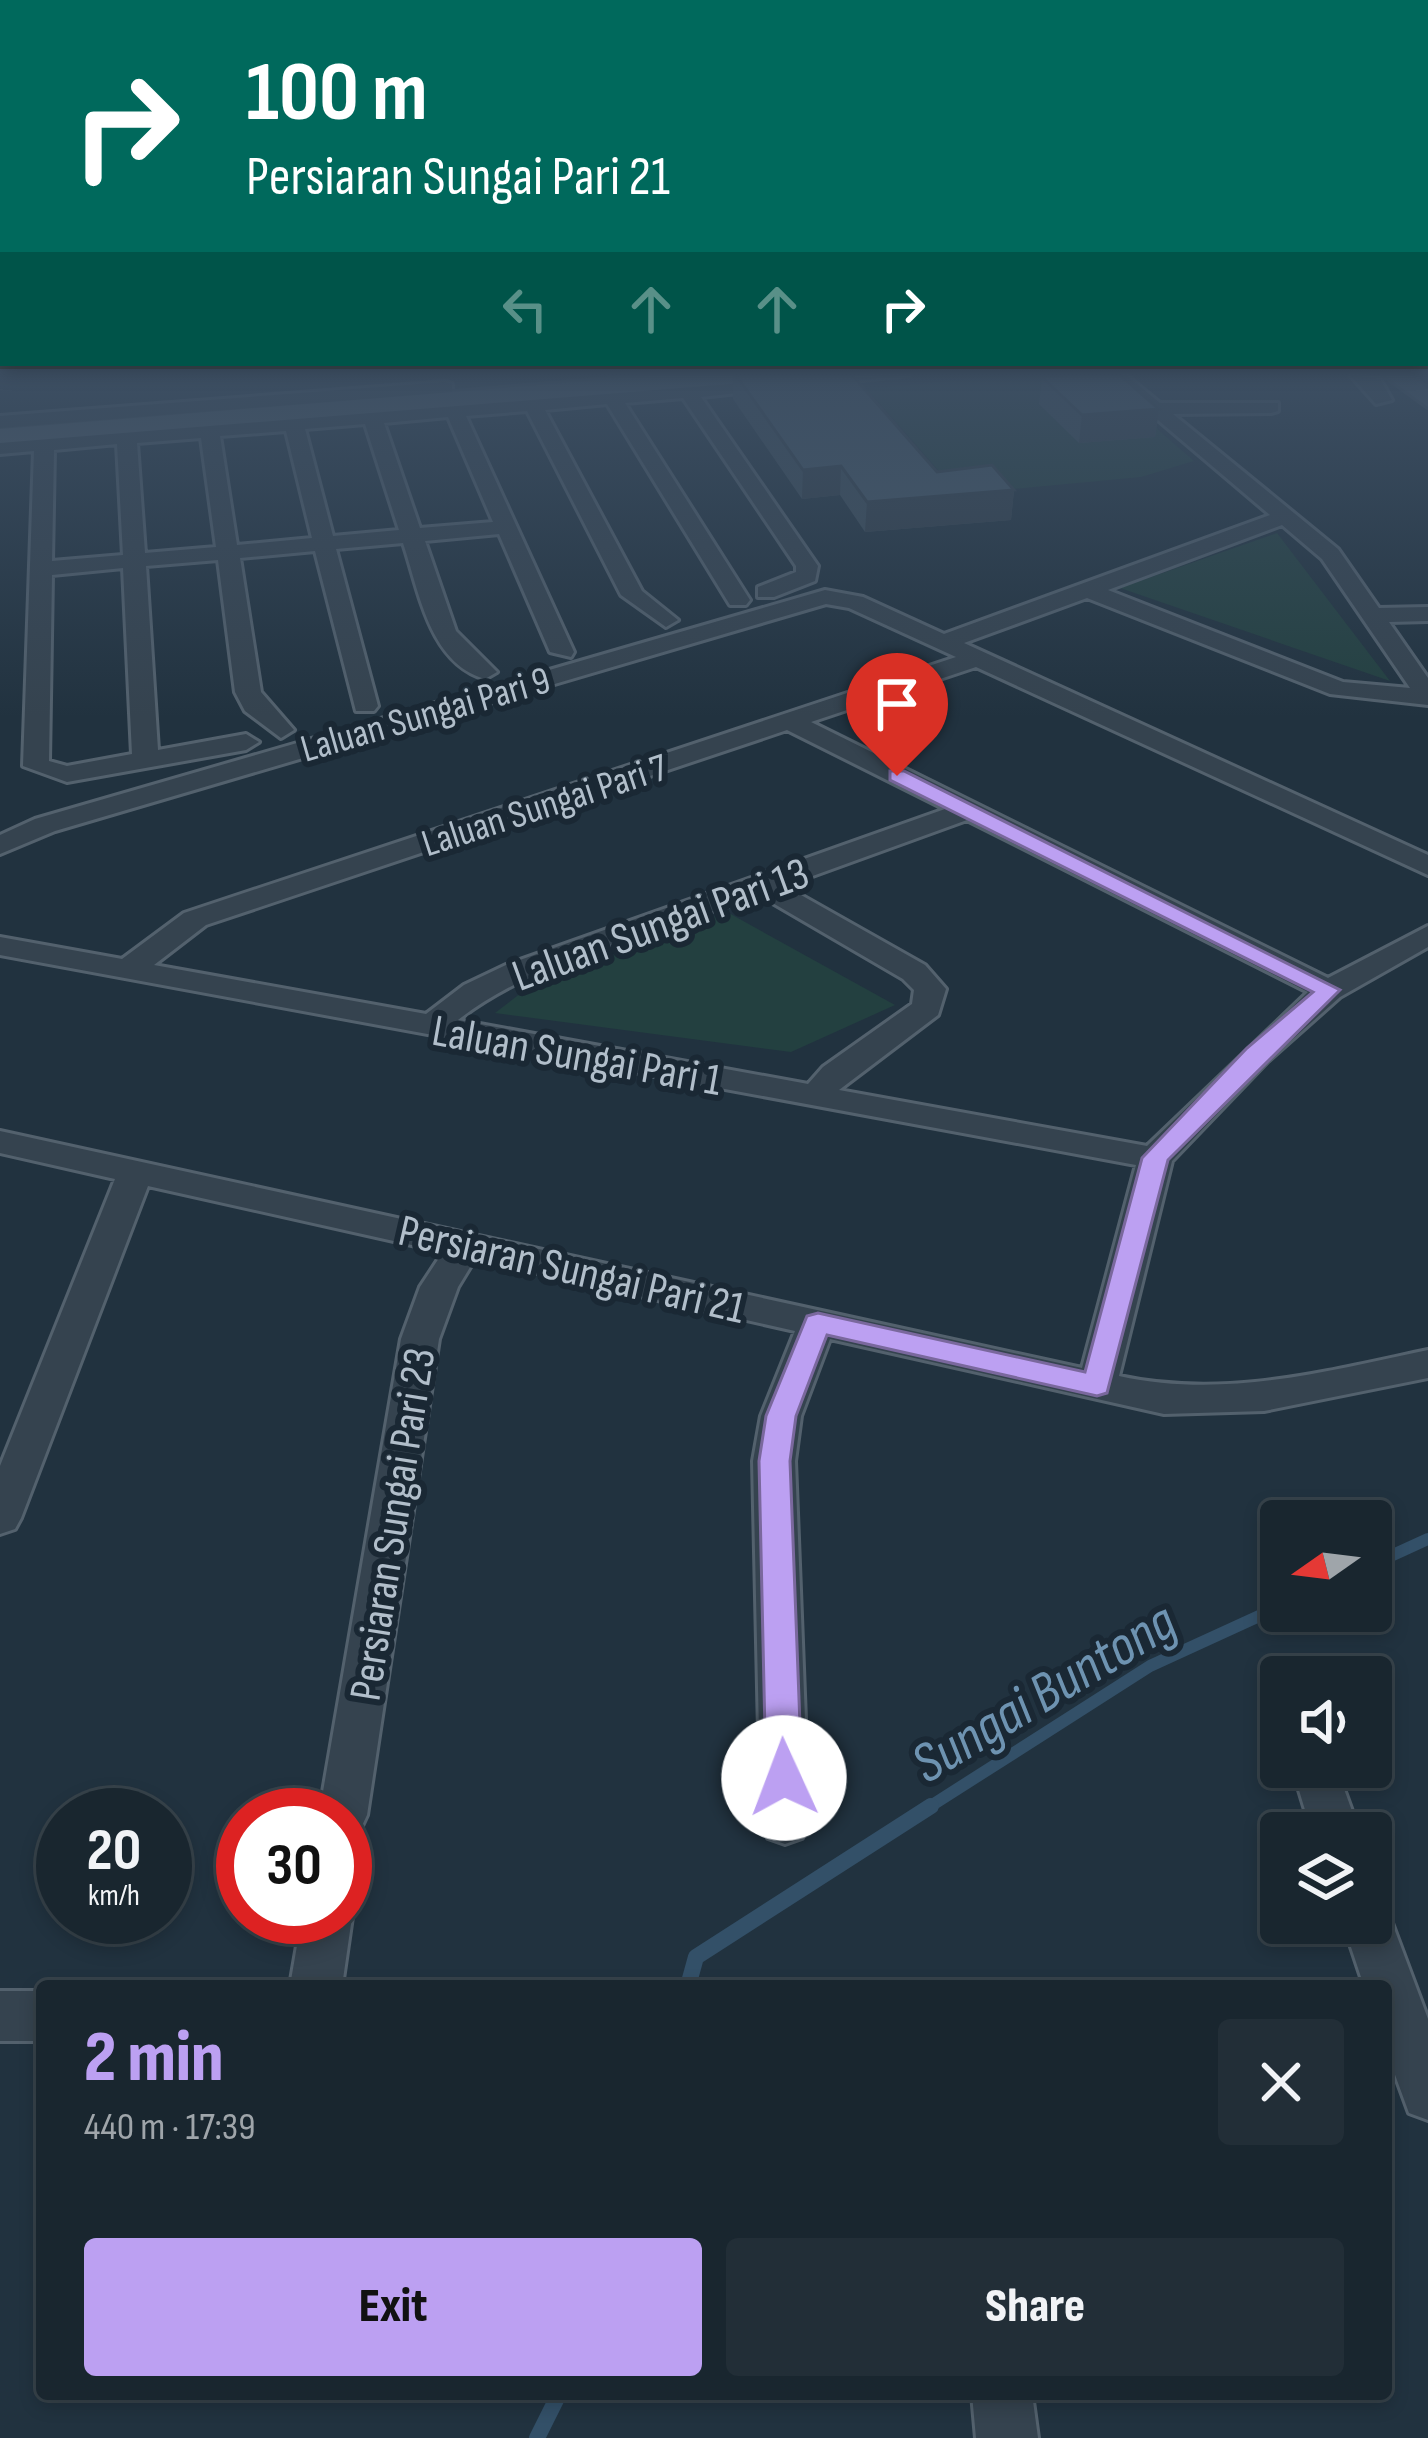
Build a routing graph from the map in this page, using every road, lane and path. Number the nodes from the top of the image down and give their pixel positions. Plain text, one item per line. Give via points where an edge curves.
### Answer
1 (43, 489) edge
2 (130, 489) edge
3 (219, 489) edge
4 (308, 489) edge
5 (397, 489) edge
6 (490, 489) edge
7 (577, 489) edge
8 (669, 489) edge
9 (753, 489) edge
10 (1252, 489) edge
11 (1286, 516) junction
12 (507, 527) junction
13 (413, 536) junction
14 (321, 544) junction
15 (229, 553) junction
16 (134, 561) junction
17 (41, 569) junction
18 (1085, 589) junction
19 (738, 600) junction
20 (1428, 614) edge
21 (1373, 615) junction
22 (666, 620) junction
23 (940, 644) junction
24 (562, 652) junction
25 (972, 660) junction
26 (484, 672) junction
27 (1428, 697) edge
28 (365, 706) junction
29 (794, 723) junction
30 (280, 730) junction
31 (146, 762) junction
32 (966, 811) junction
33 (0, 846) edge
34 (1428, 866) edge
35 (762, 885) junction
36 (1428, 935) edge
37 (0, 946) edge
38 (129, 969) junction
39 (1328, 990) junction
40 (430, 1027) junction
41 (815, 1097) junction
42 (0, 1142) edge
43 (1155, 1158) junction
44 (136, 1171) junction
45 (466, 1243) junction
46 (818, 1323) junction
47 (1428, 1364) edge
48 (1097, 1385) junction
49 (0, 1518) edge
50 (348, 1788) edge
51 (785, 1823) dead end
52 (323, 1944) edge
53 (1375, 1944) edge
54 (317, 1980) edge
55 (1388, 1980) edge
56 (1392, 1991) edge
57 (0, 2016) edge
58 (36, 2016) edge
59 (1428, 2094) edge
60 (1003, 2400) edge
61 (1007, 2438) edge

1 - 17 street
2 - 16 street
3 - 15 street
4 - 14 street
5 - 13 street
6 - 12 street
7 - 22 street via 632,595
8 - 19 street
9 - 19 street via 807,576
10 - 11 street
11 - 18 street
11 - 21 street via 1330,554
12 - 13 street
12 - 24 street
13 - 14 street
13 - 26 street via 444,632
14 - 15 street
14 - 28 street
15 - 16 street
15 - 30 street via 248,692
16 - 17 street
16 - 31 street
17 - 31 street via 27,663 36,766 53,773
18 - 23 street
18 - 27 street via 1339,689
19 - 22 street
20 - 21 street
21 - 27 street
22 - 24 street
23 - 25 street
23 - 33 street, Laluan Sungai Pari 9 via 855,602 812,599 68,819
24 - 26 street
25 - 29 street, Laluan Sungai Pari 7
25 - 34 street
26 - 28 street
28 - 30 street
29 - 32 street
29 - 38 street, Laluan Sungai Pari 7 via 229,907 162,940
30 - 31 street
32 - 35 street, Laluan Sungai Pari 13
32 - 39 street
35 - 40 street, Laluan Sungai Pari 13 via 517,972
35 - 41 street via 931,989 927,1008
36 - 39 street
37 - 38 street, Laluan Sungai Pari 1
38 - 40 street, Laluan Sungai Pari 1
39 - 43 street
40 - 41 street, Laluan Sungai Pari 1
41 - 43 street, Laluan Sungai Pari 1
42 - 44 street, Persiaran Sungai Pari 21
43 - 48 street
44 - 45 street, Persiaran Sungai Pari 21
44 - 49 street
45 - 46 street, Persiaran Sungai Pari 21
45 - 50 street, Persiaran Sungai Pari 23 via 420,1339
46 - 48 street, Persiaran Sungai Pari 21
46 - 51 street via 781,1416 774,1461
47 - 48 street, Persiaran Sungai Pari 21 via 1203,1404
52 - 54 street
53 - 55 street
56 - 59 street
57 - 58 street
60 - 61 street

